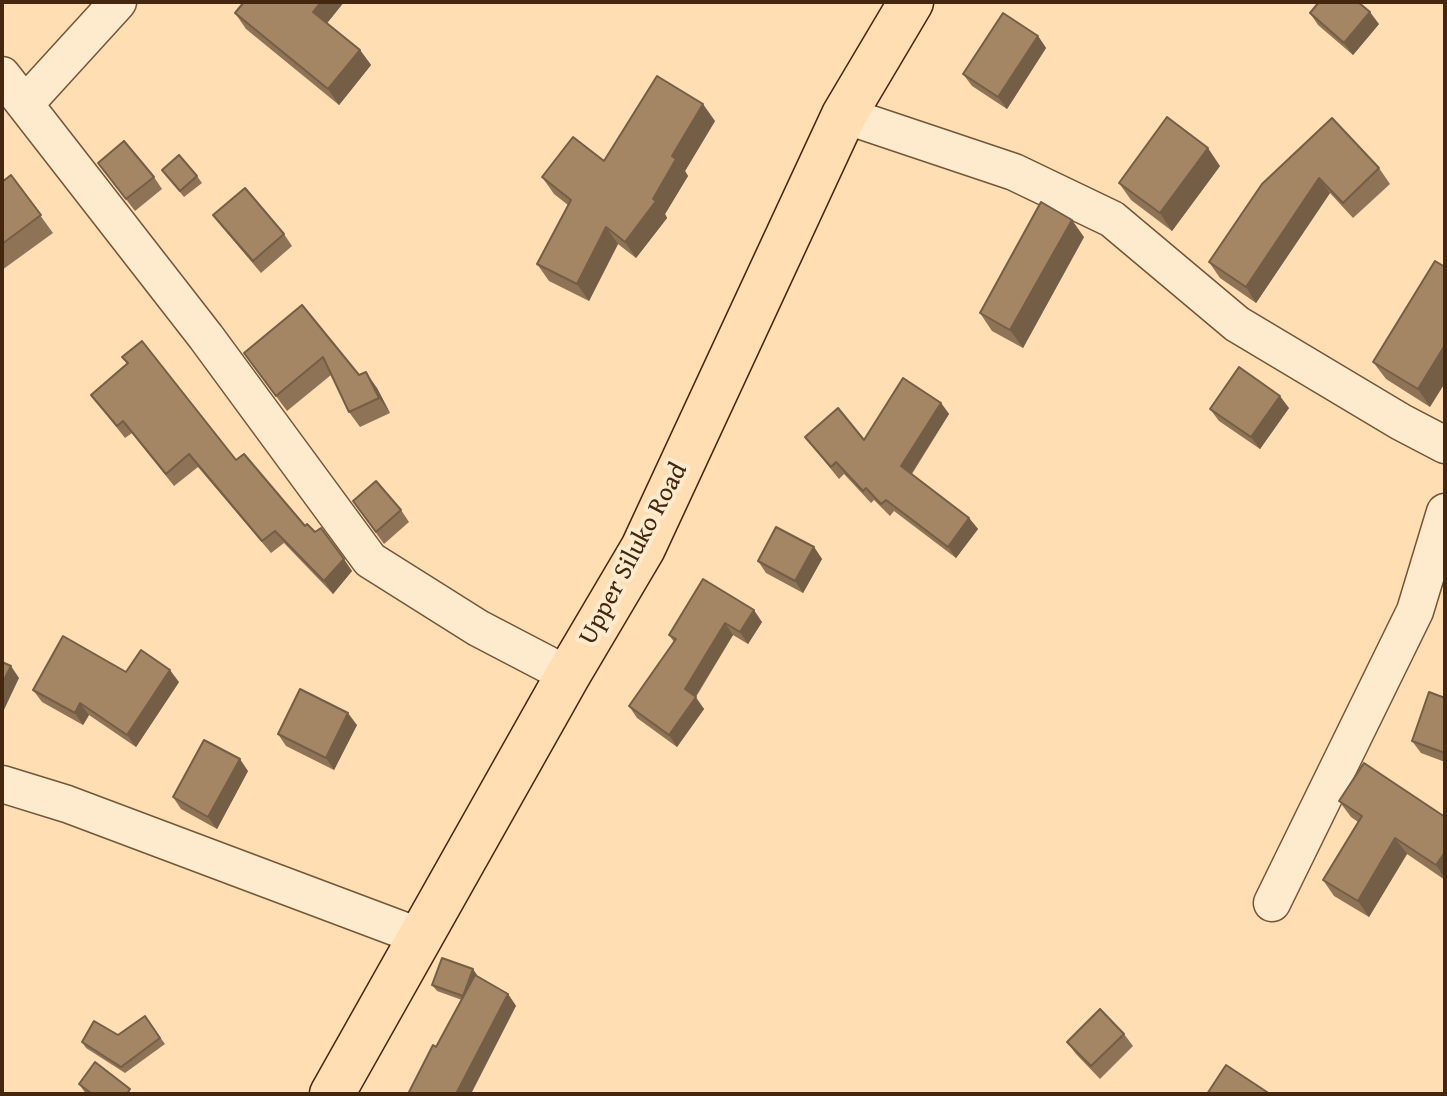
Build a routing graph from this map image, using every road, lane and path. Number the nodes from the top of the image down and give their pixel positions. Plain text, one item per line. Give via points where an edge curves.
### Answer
1 (118, 2) edge
2 (911, 2) edge
3 (2, 75) edge
4 (25, 104) junction
5 (844, 115) junction
6 (1445, 445) edge
7 (1445, 512) edge
8 (568, 675) junction
9 (2, 784) edge
10 (1272, 903) dead end
11 (421, 937) junction
12 (332, 1094) edge

1 - 4 street
2 - 5 main road, Upper Siluko Road
3 - 4 street
4 - 8 street via 370,560 478,628
5 - 6 street via 1014,172 1112,219 1237,324
5 - 8 main road, Upper Siluko Road via 643,548
7 - 10 street via 1415,611
8 - 11 main road, Upper Siluko Road
9 - 11 street
11 - 12 main road, Upper Siluko Road

